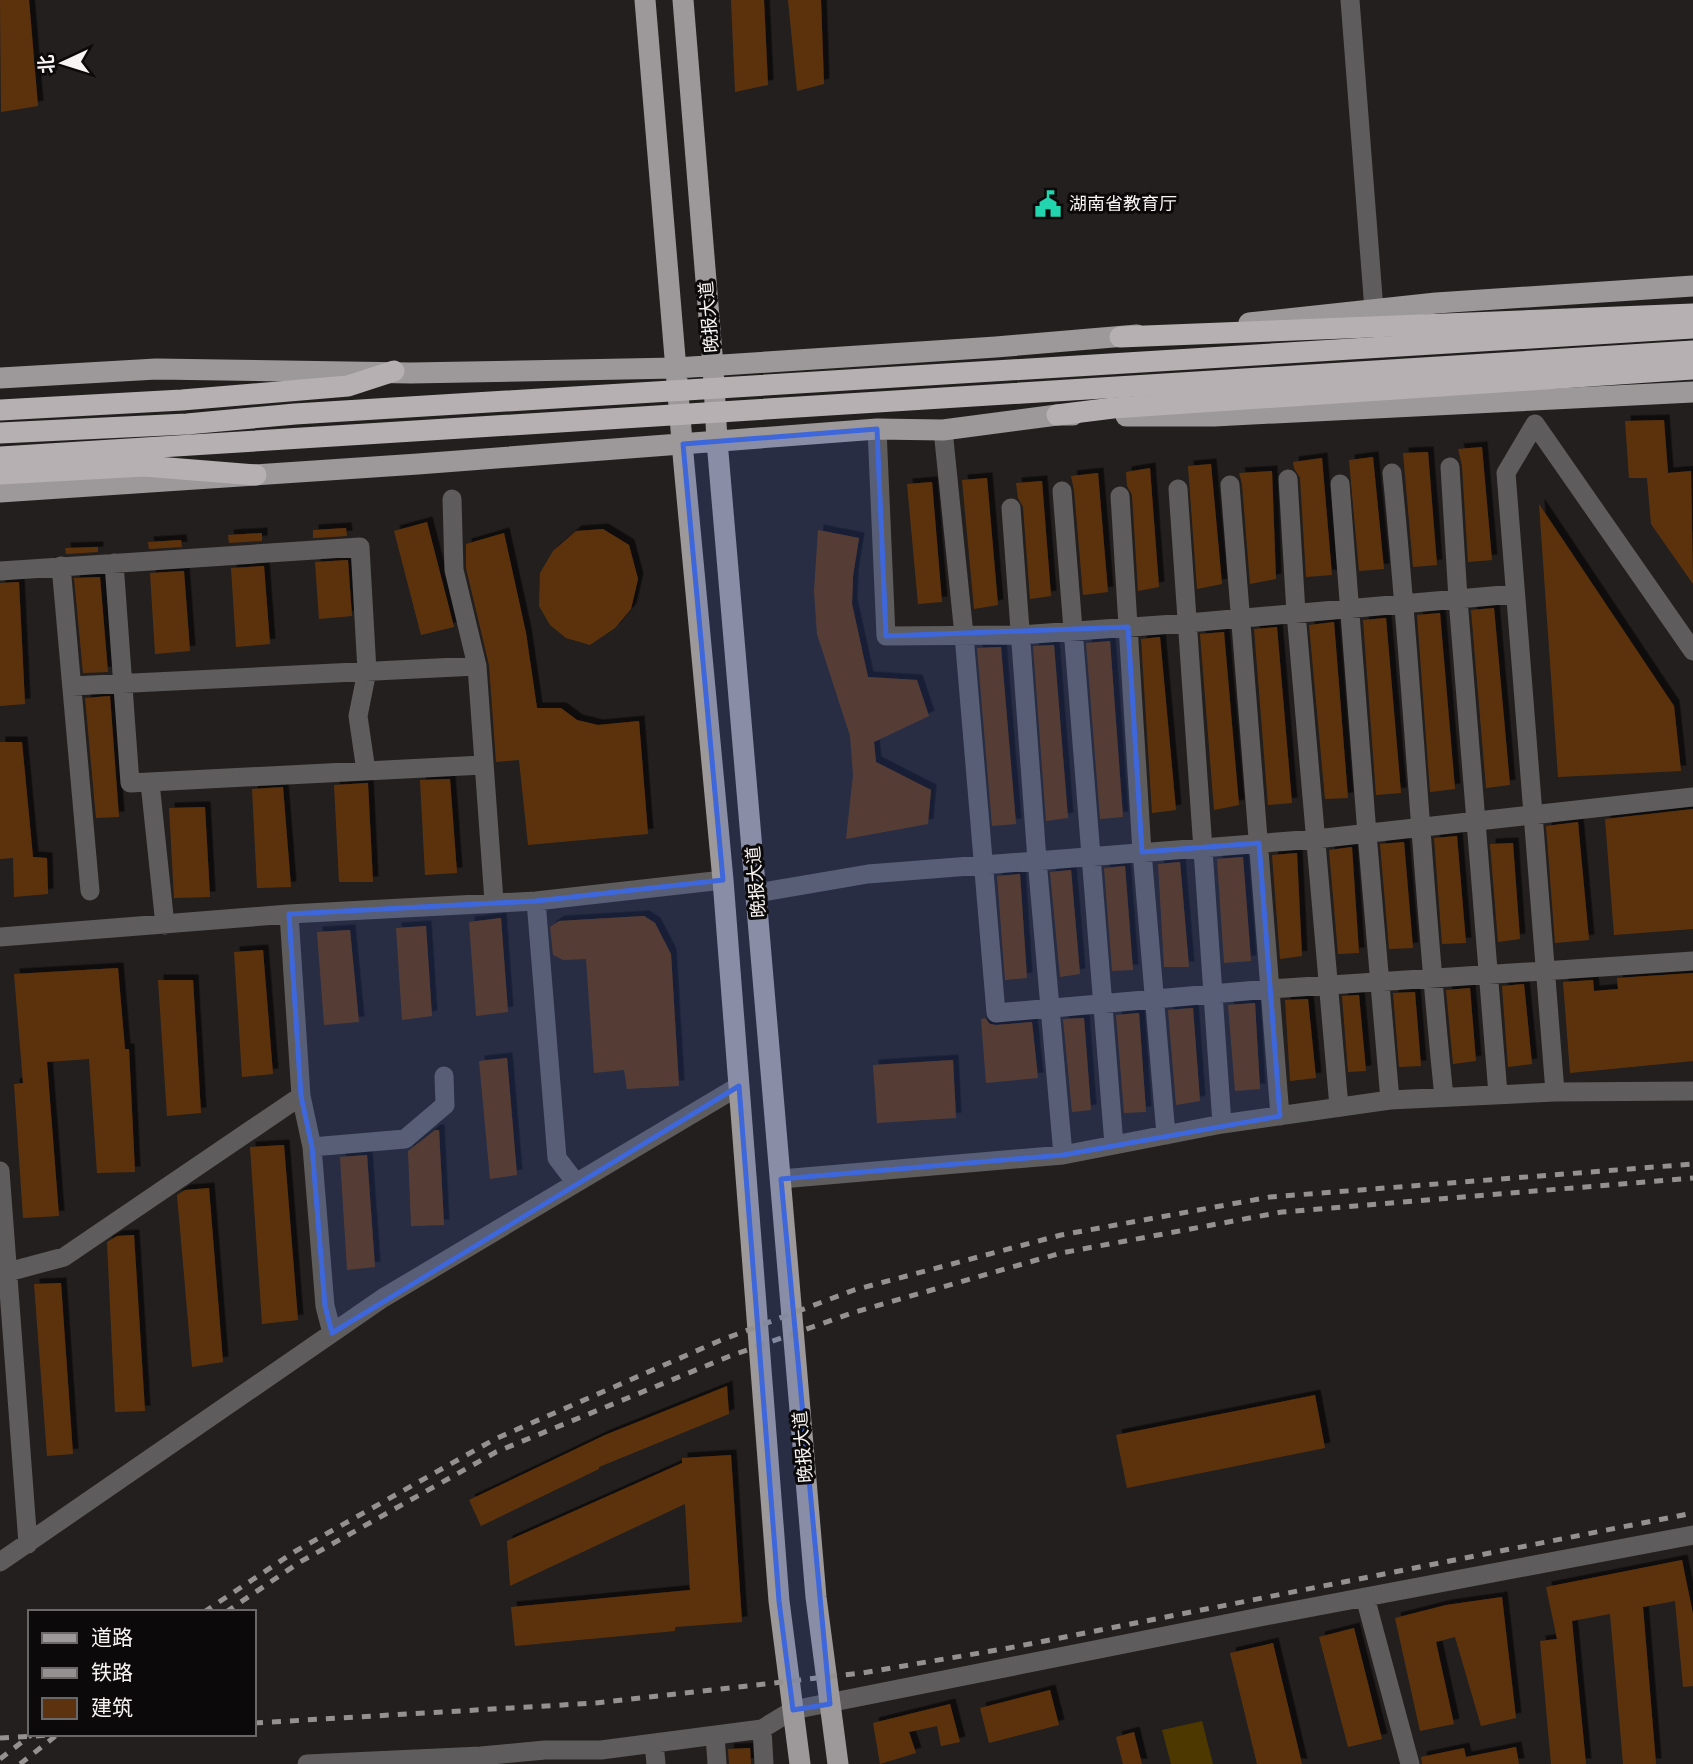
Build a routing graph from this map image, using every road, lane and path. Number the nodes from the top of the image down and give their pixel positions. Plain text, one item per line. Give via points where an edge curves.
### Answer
1 (645, 0) edge
2 (683, 0) edge
3 (1350, 0) edge
4 (1693, 286) edge
5 (1374, 310) junction
6 (1693, 314) edge
7 (1693, 328) edge
8 (1120, 337) junction
9 (1693, 351) edge
10 (713, 366) junction
11 (676, 368) junction
12 (1693, 369) edge
13 (394, 371) junction
14 (0, 379) edge
15 (1693, 392) edge
16 (0, 410) edge
17 (1057, 415) junction
18 (877, 429) junction
19 (943, 430) junction
20 (0, 433) edge
21 (717, 441) junction
22 (683, 444) junction
23 (0, 457) edge
24 (1450, 467) dead end
25 (1392, 473) dead end
26 (0, 474) edge
27 (256, 475) junction
28 (1288, 479) dead end
29 (1340, 484) dead end
30 (1230, 485) dead end
31 (1178, 489) dead end
32 (1062, 491) dead end
33 (0, 492) edge
34 (1120, 495) dead end
35 (452, 499) dead end
36 (1011, 508) dead end
37 (114, 563) junction
38 (61, 566) junction
39 (0, 570) edge
40 (1514, 594) junction
41 (1458, 599) junction
42 (1405, 604) junction
43 (1349, 609) junction
44 (1296, 614) junction
45 (1240, 618) junction
46 (1188, 623) junction
47 (1128, 627) junction
48 (1074, 631) junction
49 (964, 635) junction
50 (1020, 635) junction
51 (1693, 651) edge
52 (477, 666) junction
53 (367, 671) junction
54 (123, 683) junction
55 (72, 686) junction
56 (483, 765) junction
57 (366, 771) junction
58 (150, 783) junction
59 (1693, 797) edge
60 (1532, 816) junction
61 (1476, 822) junction
62 (1421, 828) junction
63 (1367, 834) junction
64 (1316, 839) junction
65 (1259, 843) junction
66 (1204, 847) junction
67 (1142, 852) junction
68 (1091, 856) junction
69 (1037, 860) junction
70 (984, 864) junction
71 (723, 880) junction
72 (90, 891) dead end
73 (757, 892) junction
74 (494, 901) junction
75 (536, 901) junction
76 (289, 914) junction
77 (165, 925) junction
78 (0, 937) edge
79 (1693, 961) edge
80 (1544, 970) junction
81 (1488, 974) junction
82 (1431, 978) junction
83 (1381, 982) junction
84 (1326, 985) junction
85 (1269, 989) junction
86 (1213, 993) junction
87 (1154, 999) junction
88 (1104, 1004) junction
89 (1051, 1009) junction
90 (444, 1076) dead end
91 (739, 1086) junction
92 (1693, 1091) edge
93 (1555, 1092) junction
94 (1498, 1094) junction
95 (300, 1096) junction
96 (1444, 1097) junction
97 (1390, 1100) junction
98 (1339, 1107) junction
99 (1280, 1116) junction
100 (1222, 1124) junction
101 (1166, 1135) junction
102 (1114, 1145) junction
103 (312, 1147) junction
104 (1063, 1155) junction
105 (0, 1171) edge
106 (781, 1180) junction
107 (576, 1183) junction
108 (8, 1272) junction
109 (332, 1333) junction
110 (1693, 1535) edge
111 (28, 1545) junction
112 (0, 1562) edge
113 (1364, 1597) junction
114 (830, 1704) junction
115 (793, 1710) junction
116 (762, 1730) junction
117 (715, 1735) junction
118 (654, 1743) junction
119 (546, 1757) edge
120 (601, 1757) edge
121 (481, 1760) edge
122 (307, 1764) edge
123 (656, 1764) edge
124 (717, 1764) edge
125 (764, 1764) edge
126 (800, 1764) edge
127 (838, 1764) edge
128 (1410, 1764) edge

1 - 11 main road, 晚报大道
2 - 10 main road, 晚报大道
3 - 5 street
4 - 5 main road
5 - 8 main road
6 - 8 highway
7 - 20 highway, bridge
8 - 10 main road
9 - 23 highway, bridge
10 - 11 main road
10 - 21 main road, 晚报大道
11 - 13 main road
11 - 22 main road, 晚报大道
12 - 17 highway
13 - 14 main road via 156,369
13 - 16 highway via 348,386
15 - 17 main road via 1214,416
17 - 19 main road
18 - 19 main road
18 - 21 main road
18 - 49 street via 886,636
19 - 49 street
21 - 22 main road
21 - 73 main road, 晚报大道
22 - 27 main road
22 - 71 main road, 晚报大道
24 - 41 street
25 - 42 street
26 - 27 highway via 144,466
27 - 33 main road
28 - 44 street
29 - 43 street
30 - 45 street
31 - 46 street
32 - 48 street
34 - 47 street
35 - 52 street via 454,570
36 - 50 street
37 - 38 street
37 - 53 street via 360,547
37 - 54 street
38 - 39 street
38 - 55 street
40 - 41 street
40 - 51 street via 1506,473 1535,424
40 - 60 street
41 - 42 street
41 - 61 street
42 - 43 street
42 - 62 street
43 - 44 street
43 - 63 street
44 - 45 street
44 - 64 street
45 - 46 street
45 - 65 street
46 - 47 street
46 - 66 street
47 - 48 street
47 - 67 street
48 - 50 street
48 - 68 street
49 - 50 street
49 - 70 street
50 - 69 street
52 - 53 street
52 - 56 street
53 - 54 street
53 - 57 street via 358,716
54 - 55 street
54 - 58 street via 130,783
55 - 72 street
56 - 57 street
56 - 74 street
57 - 58 street
58 - 77 street
59 - 60 street
60 - 61 street
60 - 80 street
61 - 62 street
61 - 81 street
62 - 63 street
62 - 82 street
63 - 64 street
63 - 83 street
64 - 65 street
64 - 84 street
65 - 66 street
65 - 85 street
66 - 67 street
66 - 86 street
67 - 68 street
67 - 87 street
68 - 69 street
68 - 88 street
69 - 70 street
69 - 89 street
70 - 73 street via 868,874
70 - 89 street via 996,1013
71 - 75 street
71 - 91 main road, 晚报大道
73 - 106 main road, 晚报大道
74 - 75 street
74 - 76 street
75 - 107 street via 557,1158
76 - 77 street
76 - 95 street
77 - 78 street
79 - 80 street
80 - 81 street
80 - 93 street
81 - 82 street
81 - 94 street
82 - 83 street
82 - 96 street
83 - 84 street
83 - 97 street
84 - 85 street
84 - 98 street
85 - 86 street
85 - 99 street
86 - 87 street
86 - 100 street
87 - 88 street
87 - 101 street
88 - 89 street
88 - 102 street
89 - 104 street
90 - 103 street via 445,1105 405,1139
91 - 107 street
91 - 115 main road, 晚报大道 via 779,1601
92 - 93 street
93 - 94 street
94 - 96 street
95 - 103 street
95 - 108 street via 64,1257
96 - 97 street
97 - 98 street
98 - 99 street
99 - 100 street
100 - 101 street
101 - 102 street
102 - 104 street
103 - 109 street via 325,1306
104 - 106 street
105 - 108 street
106 - 114 main road, 晚报大道 via 816,1597
107 - 109 street
108 - 111 street
109 - 111 street
110 - 113 street
111 - 112 street
113 - 114 street
113 - 128 street
114 - 115 street
114 - 127 main road, 晚报大道
115 - 116 street
115 - 126 main road, 晚报大道
116 - 117 street
116 - 125 street
117 - 118 street
117 - 124 street
118 - 120 street
118 - 123 street
119 - 120 street
119 - 121 street
121 - 122 street

